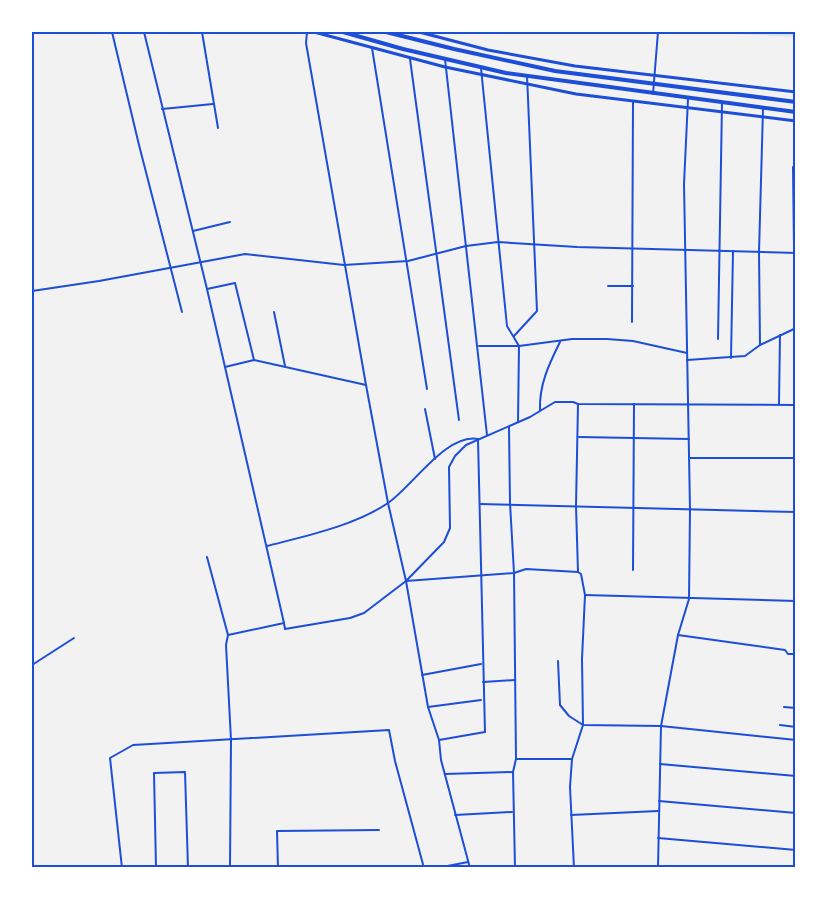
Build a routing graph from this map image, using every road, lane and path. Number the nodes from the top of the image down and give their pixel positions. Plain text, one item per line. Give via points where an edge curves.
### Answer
1 (112, 32) edge
2 (144, 32) edge
3 (202, 32) edge
4 (307, 32) edge
5 (314, 32) edge
6 (343, 32) edge
7 (386, 32) edge
8 (419, 32) edge
9 (658, 32) edge
10 (372, 48) junction
11 (410, 56) junction
12 (445, 59) junction
13 (445, 67) junction
14 (481, 68) junction
15 (482, 75) junction
16 (527, 75) junction
17 (655, 75) junction
18 (655, 83) junction
19 (527, 85) junction
20 (795, 92) edge
21 (653, 94) junction
22 (688, 99) junction
23 (633, 102) junction
24 (795, 102) edge
25 (722, 103) junction
26 (214, 104) junction
27 (687, 108) junction
28 (162, 109) junction
29 (763, 109) junction
30 (721, 112) junction
31 (795, 112) edge
32 (763, 117) junction
33 (795, 121) edge
34 (218, 128) dead end
35 (793, 167) dead end
36 (230, 222) dead end
37 (193, 231) junction
38 (498, 242) junction
39 (534, 244) junction
40 (466, 246) junction
41 (632, 247) junction
42 (685, 250) junction
43 (718, 250) junction
44 (733, 251) junction
45 (759, 252) junction
46 (437, 253) junction
47 (795, 253) edge
48 (408, 261) junction
49 (200, 263) junction
50 (344, 266) junction
51 (171, 268) junction
52 (608, 286) dead end
53 (633, 286) junction
54 (207, 289) junction
55 (32, 291) edge
56 (182, 312) dead end
57 (274, 312) dead end
58 (632, 322) dead end
59 (795, 328) edge
60 (780, 335) junction
61 (513, 337) junction
62 (718, 339) dead end
63 (560, 341) junction
64 (519, 345) junction
65 (760, 345) junction
66 (478, 346) junction
67 (687, 353) junction
68 (731, 358) junction
69 (254, 360) junction
70 (687, 360) junction
71 (285, 366) junction
72 (224, 367) junction
73 (366, 386) junction
74 (427, 389) dead end
75 (578, 404) junction
76 (633, 404) junction
77 (779, 404) junction
78 (795, 405) edge
79 (688, 406) junction
80 (425, 410) dead end
81 (540, 410) junction
82 (459, 420) dead end
83 (518, 422) junction
84 (509, 425) junction
85 (487, 435) junction
86 (579, 437) junction
87 (634, 437) junction
88 (478, 439) junction
89 (689, 439) junction
90 (690, 458) junction
91 (795, 458) edge
92 (435, 459) junction
93 (388, 503) junction
94 (510, 503) junction
95 (480, 504) junction
96 (576, 506) junction
97 (633, 508) junction
98 (690, 510) junction
99 (795, 512) edge
100 (267, 546) junction
101 (207, 557) dead end
102 (633, 570) dead end
103 (578, 572) junction
104 (514, 573) junction
105 (481, 575) junction
106 (406, 581) junction
107 (585, 595) junction
108 (689, 599) junction
109 (795, 601) edge
110 (284, 623) junction
111 (228, 635) junction
112 (678, 635) junction
113 (74, 638) dead end
114 (795, 654) edge
115 (558, 661) dead end
116 (483, 664) junction
117 (32, 665) edge
118 (422, 675) junction
119 (515, 680) junction
120 (483, 682) junction
121 (483, 700) junction
122 (428, 706) junction
123 (784, 707) dead end
124 (795, 708) edge
125 (583, 725) junction
126 (780, 725) dead end
127 (661, 726) junction
128 (795, 727) edge
129 (231, 740) junction
130 (438, 740) junction
131 (795, 740) edge
132 (516, 759) junction
133 (573, 759) junction
134 (660, 764) junction
135 (513, 772) junction
136 (445, 774) junction
137 (795, 776) edge
138 (658, 801) junction
139 (658, 811) junction
140 (513, 812) junction
141 (795, 813) edge
142 (455, 814) junction
143 (571, 815) junction
144 (379, 830) dead end
145 (658, 838) junction
146 (795, 850) edge
147 (468, 861) junction
148 (122, 867) edge
149 (156, 867) edge
150 (188, 867) edge
151 (230, 867) edge
152 (278, 867) edge
153 (424, 867) edge
154 (437, 867) edge
155 (470, 867) edge
156 (515, 867) edge
157 (574, 867) edge
158 (658, 867) edge

1 - 51 street
2 - 28 street
3 - 26 street
4 - 50 street via 312,85
5 - 10 main road
6 - 12 highway
7 - 18 highway via 555,71
8 - 17 main road via 575,66
9 - 17 street
10 - 11 main road
10 - 48 street
11 - 13 main road
11 - 46 street
12 - 13 street
12 - 14 highway
13 - 15 main road
13 - 40 street
14 - 15 street
14 - 16 highway
15 - 19 main road
15 - 38 street
16 - 19 street
16 - 21 highway
17 - 18 street
17 - 20 main road
18 - 21 street
18 - 24 highway
19 - 23 main road
19 - 39 street
21 - 22 highway
22 - 25 highway
22 - 27 street
23 - 27 main road
23 - 41 street
25 - 29 highway
25 - 30 street
26 - 28 street
26 - 34 street
27 - 30 main road
27 - 42 street
28 - 37 street
29 - 31 highway
29 - 32 street
30 - 32 main road
30 - 43 street
32 - 33 main road
32 - 45 street
35 - 47 street
36 - 37 street
37 - 49 street
38 - 39 street
38 - 40 street
38 - 61 street via 507,326
39 - 41 street
39 - 61 street via 537,311
40 - 46 street
40 - 66 street
41 - 42 street
41 - 53 street
42 - 43 street
42 - 67 street
43 - 44 street
43 - 62 street
44 - 45 street
44 - 68 street
45 - 47 street
45 - 65 street
46 - 48 street
46 - 82 street
47 - 59 street
48 - 50 street
48 - 74 street
49 - 50 street via 245,254
49 - 51 street
49 - 54 street
50 - 73 street
51 - 55 street
51 - 56 street
52 - 53 street
53 - 58 street
54 - 69 street via 235,284
54 - 72 street
57 - 71 street
59 - 60 street
60 - 65 street
60 - 77 street
61 - 64 street
63 - 64 street
63 - 67 street via 633,341
63 - 81 street via 539,395
64 - 66 street
64 - 83 street
65 - 68 street via 745,356
66 - 85 street
67 - 70 street
68 - 70 street
69 - 71 street
69 - 72 street
70 - 79 street
71 - 73 street
72 - 100 street
73 - 93 street
75 - 76 street
75 - 81 street via 555,402
75 - 86 street
76 - 79 street
76 - 87 street
77 - 78 street
77 - 79 street
79 - 89 street
80 - 92 street
81 - 83 street
83 - 84 street
84 - 85 street
84 - 94 street
85 - 88 street
86 - 87 street
86 - 96 street
87 - 89 street
87 - 97 street
88 - 92 street via 459,442
88 - 95 street
88 - 106 street via 455,456 449,467 450,528 444,542
89 - 90 street
90 - 91 street
90 - 98 street
92 - 93 street
93 - 100 street via 361,517
93 - 106 street
94 - 95 street
94 - 96 street
94 - 104 street
95 - 105 street
96 - 97 street
96 - 103 street
97 - 98 street
97 - 102 street
98 - 99 street
98 - 108 street
100 - 110 street
101 - 111 street
103 - 104 street via 526,569
103 - 107 street
104 - 105 street
104 - 119 street
105 - 106 street
105 - 116 street
106 - 110 street via 364,613 350,618 285,629
106 - 118 street
107 - 108 street
107 - 125 street
108 - 109 street
108 - 112 street
110 - 111 street
111 - 129 street via 225,645
112 - 114 street
112 - 127 street
113 - 117 street
115 - 125 street via 560,705
116 - 118 street
116 - 120 street
118 - 122 street
119 - 120 street
119 - 132 street
120 - 121 street
121 - 122 street
121 - 130 street via 485,732
122 - 130 street
123 - 124 street
125 - 127 street
125 - 133 street
126 - 128 street
127 - 131 street
127 - 134 street
129 - 148 street via 133,745 110,758
129 - 151 street
129 - 153 street via 388,730
130 - 136 street
132 - 133 street
132 - 135 street
133 - 143 street
134 - 137 street
134 - 138 street
135 - 136 street
135 - 140 street
136 - 142 street
138 - 139 street
138 - 141 street
139 - 143 street
139 - 145 street
140 - 142 street
140 - 156 street
142 - 147 street
143 - 157 street
144 - 152 street via 277,831
145 - 146 street
145 - 158 street
147 - 154 street
147 - 155 street
149 - 150 street via 154,773 184,772

